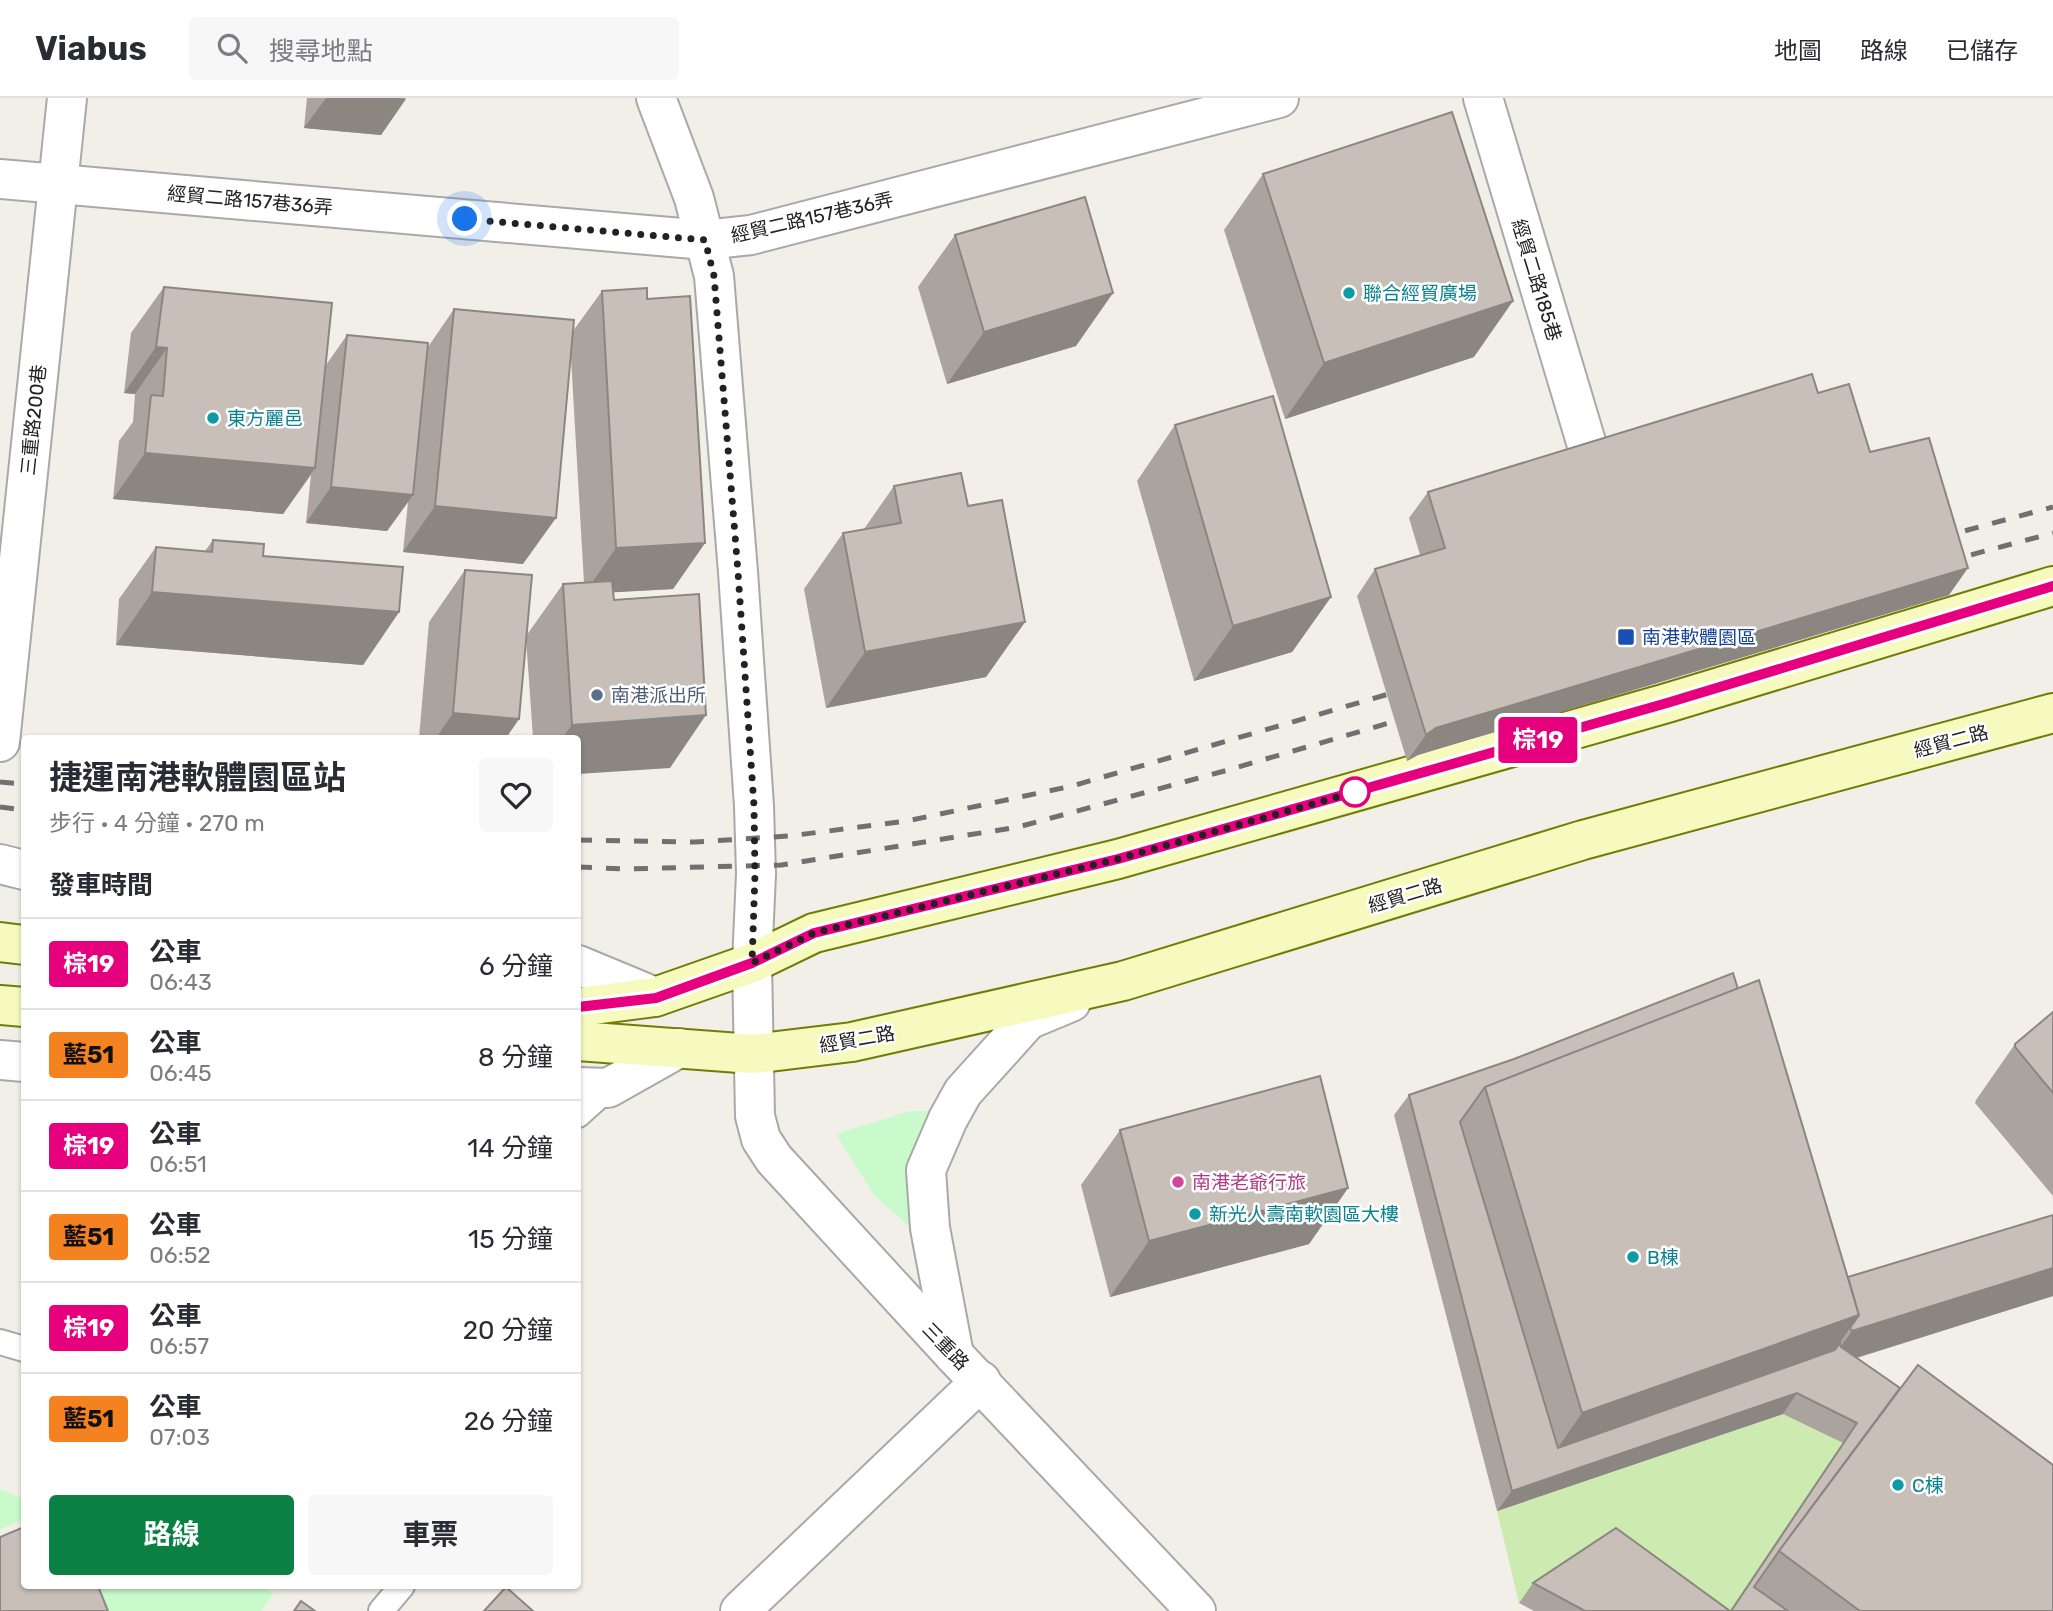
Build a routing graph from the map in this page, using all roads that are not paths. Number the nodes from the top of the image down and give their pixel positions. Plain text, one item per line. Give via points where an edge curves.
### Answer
1 (67, 98) edge
2 (656, 98) edge
3 (1279, 98) edge
4 (1483, 98) edge
5 (0, 179) edge
6 (58, 184) junction
7 (705, 240) junction
8 (1592, 462) edge
9 (2053, 586) edge
10 (2053, 713) edge
11 (0, 742) edge
12 (0, 864) edge
13 (21, 869) edge
14 (0, 942) edge
15 (21, 945) edge
16 (752, 963) junction
17 (581, 966) edge
18 (1123, 981) junction
19 (656, 998) junction
20 (0, 1005) edge
21 (21, 1007) edge
22 (581, 1007) edge
23 (581, 1041) edge
24 (679, 1048) junction
25 (753, 1054) junction
26 (0, 1060) edge
27 (21, 1062) edge
28 (593, 1087) edge
29 (581, 1109) edge
30 (0, 1342) edge
31 (21, 1348) edge
32 (954, 1355) junction
33 (981, 1381) junction
34 (399, 1589) edge
35 (381, 1611) edge
36 (740, 1611) edge
37 (1196, 1611) edge

1 - 6 street, 三重路200巷
2 - 7 street, 三重路
3 - 7 street, 經貿二路157巷36弄 via 751,235
4 - 8 street, 經貿二路185巷
5 - 6 street, 經貿二路157巷36弄
6 - 7 street, 經貿二路157巷36弄
6 - 11 street, 三重路200巷
7 - 16 street, 三重路 via 715,290 752,778
9 - 16 main road via 1664,693 1118,859 814,933
10 - 18 main road, 經貿二路 via 1583,840
12 - 13 street
14 - 15 main road
16 - 19 main road
16 - 25 street, 三重路
17 - 19 street
18 - 25 main road, 經貿二路 via 852,1042
18 - 32 street via 1028,1020 962,1092 948,1119 926,1170 930,1228
19 - 22 main road
20 - 21 main road
23 - 24 main road, 經貿二路
24 - 25 main road, 經貿二路
24 - 28 street
25 - 32 street, 三重路 via 755,1116 761,1139 774,1159
26 - 27 street
28 - 29 lane
30 - 31 lane
32 - 33 street, 三重路
33 - 36 street
33 - 37 street, 三重路
34 - 35 lane

